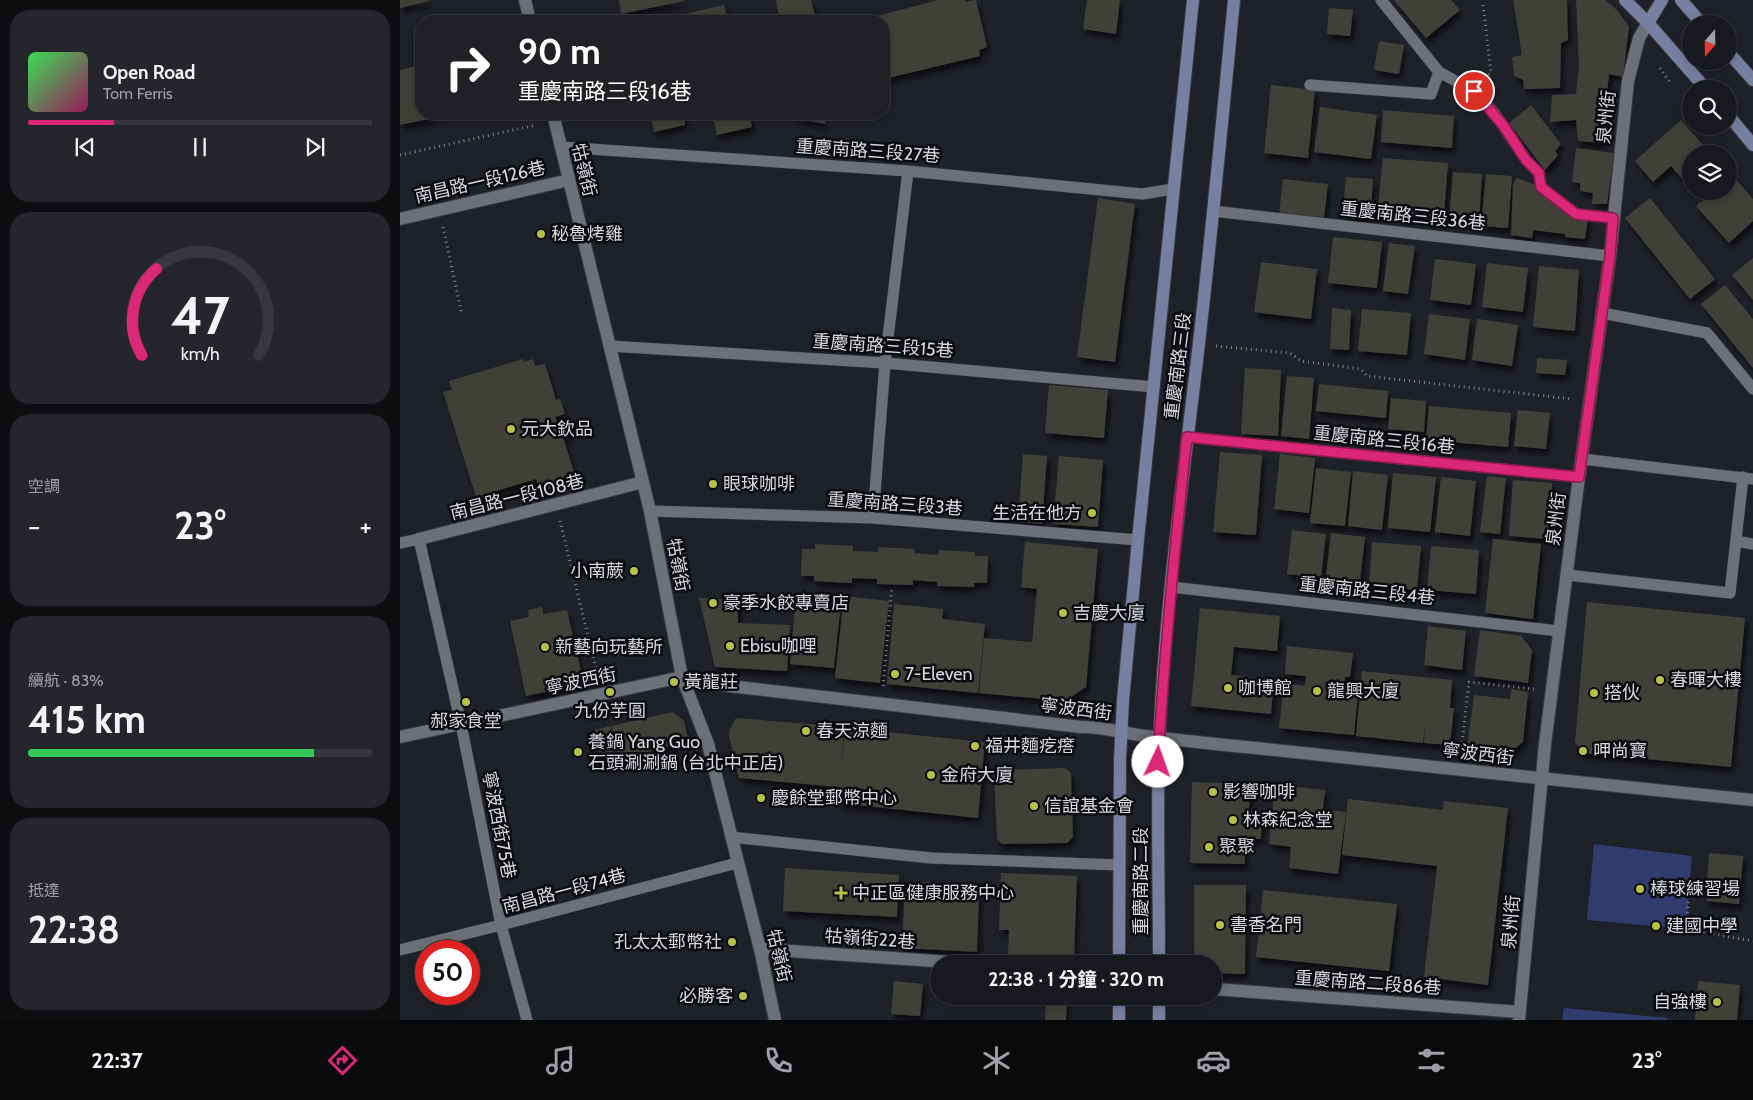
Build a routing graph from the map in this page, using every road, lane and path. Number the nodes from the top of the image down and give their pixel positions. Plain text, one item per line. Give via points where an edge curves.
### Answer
1 (525, 0) edge
2 (1193, 0) edge
3 (1234, 0) edge
4 (1381, 0) edge
5 (1625, 0) edge
6 (1662, 0) edge
7 (1680, 0) edge
8 (1483, 5) dead end
9 (529, 15) edge
10 (1694, 15) edge
11 (1648, 23) junction
12 (1738, 63) edge
13 (1439, 72) junction
14 (1698, 80) edge
15 (1753, 80) edge
16 (1310, 85) dead end
17 (1474, 91) junction
18 (542, 120) edge
19 (555, 120) edge
20 (1737, 125) edge
21 (1753, 144) edge
22 (560, 147) junction
23 (400, 155) edge
24 (908, 171) junction
25 (569, 180) junction
26 (1173, 189) junction
27 (439, 210) junction
28 (1213, 211) junction
29 (400, 218) edge
30 (1613, 218) junction
31 (1610, 256) junction
32 (1602, 313) junction
33 (462, 315) dead end
34 (1199, 344) junction
35 (609, 346) junction
36 (885, 362) junction
37 (1154, 387) junction
38 (1753, 389) edge
39 (1590, 401) junction
40 (1187, 437) junction
41 (1582, 459) junction
42 (1579, 477) junction
43 (1748, 478) edge
44 (642, 482) junction
45 (556, 506) junction
46 (650, 511) junction
47 (872, 518) junction
48 (419, 539) junction
49 (1138, 540) junction
50 (1736, 542) junction
51 (400, 544) edge
52 (1753, 544) edge
53 (1567, 575) junction
54 (892, 587) dead end
55 (1171, 587) junction
56 (1560, 631) junction
57 (682, 676) junction
58 (1552, 690) junction
59 (602, 694) junction
60 (881, 704) junction
61 (462, 724) junction
62 (1121, 732) junction
63 (400, 737) edge
64 (1159, 738) junction
65 (1459, 769) junction
66 (1541, 779) junction
67 (1753, 800) edge
68 (731, 837) junction
69 (737, 863) junction
70 (1119, 865) junction
71 (1690, 882) dead end
72 (501, 926) junction
73 (1753, 941) edge
74 (760, 949) junction
75 (400, 950) edge
76 (1119, 955) edge
77 (1159, 955) edge
78 (930, 961) edge
79 (1222, 991) edge
80 (1119, 1005) edge
81 (1159, 1005) edge
82 (1520, 1016) edge
83 (527, 1020) edge
84 (775, 1020) edge
85 (1119, 1020) edge
86 (1159, 1020) edge

1 - 9 street
2 - 26 main road, 重慶南路三段
3 - 28 main road, 重慶南路三段
4 - 13 lane
5 - 11 main road
6 - 11 main road, 泉州街
7 - 10 main road
8 - 17 path via 1491,72
11 - 14 main road
11 - 30 street, 泉州街 via 1639,38 1628,81
12 - 15 main road
13 - 16 lane via 1431,94
13 - 17 lane
17 - 30 lane via 1539,173 1541,187 1576,214
18 - 23 path
19 - 22 street, 牯嶺街
20 - 21 main road
22 - 24 lane, 重慶南路三段27巷
22 - 25 street, 牯嶺街
24 - 26 lane, 重慶南路三段27巷 via 1142,194
24 - 36 lane
25 - 27 street, 南昌路一段126巷
25 - 35 street, 牯嶺街
26 - 37 main road, 重慶南路三段
27 - 29 street, 南昌路一段126巷
27 - 33 path
28 - 31 lane, 重慶南路三段36巷
28 - 34 main road, 重慶南路三段
30 - 31 street, 泉州街
31 - 32 street, 泉州街
32 - 38 lane via 1707,333
32 - 39 street, 泉州街
34 - 39 path via 1290,353 1301,361 1361,369 1367,376
34 - 40 main road, 重慶南路三段
35 - 36 lane, 重慶南路三段15巷
35 - 44 street, 牯嶺街
36 - 37 lane, 重慶南路三段15巷
36 - 47 lane
37 - 49 main road, 重慶南路三段
39 - 41 street, 泉州街
40 - 42 lane, 重慶南路三段16巷
40 - 55 main road, 重慶南路三段
41 - 42 street, 泉州街
41 - 43 lane
42 - 53 street, 泉州街
43 - 50 lane
44 - 45 street, 南昌路一段108巷
44 - 46 street, 牯嶺街
45 - 48 street, 南昌路一段108巷
45 - 59 path
46 - 47 lane, 重慶南路三段3巷
46 - 57 street, 牯嶺街
47 - 49 lane, 重慶南路三段3巷
48 - 51 lane, 南昌路一段108巷
48 - 61 lane, 寧波西街75巷
49 - 62 main road, 重慶南路三段
50 - 52 lane
50 - 53 lane via 1730,593
53 - 56 street, 泉州街
54 - 60 path
55 - 56 lane, 重慶南路三段4巷
55 - 64 main road, 重慶南路三段
56 - 58 street, 泉州街
57 - 59 street, 寧波西街
57 - 60 street, 寧波西街 via 712,684
57 - 68 street, 牯嶺街 via 708,744
58 - 65 path via 1469,682
58 - 66 street, 泉州街
59 - 61 street, 寧波西街
60 - 62 street, 寧波西街
61 - 63 street, 寧波西街
61 - 72 lane, 寧波西街75巷
62 - 64 street, 寧波西街
62 - 70 main road, 重慶南路二段
64 - 65 street, 寧波西街
64 - 77 main road, 重慶南路二段
65 - 66 street, 寧波西街
66 - 67 street, 寧波西街
66 - 82 street, 泉州街
68 - 69 street, 牯嶺街
68 - 70 lane via 931,858
69 - 72 lane, 南昌路一段74巷
69 - 74 street, 牯嶺街
70 - 76 main road, 重慶南路二段
71 - 73 path via 1686,929
72 - 75 lane, 南昌路一段74巷
72 - 83 lane, 寧波西街75巷
74 - 78 street, 牯嶺街22巷
74 - 84 street, 牯嶺街
79 - 82 street, 重慶南路二段86巷
80 - 85 main road
81 - 86 main road

